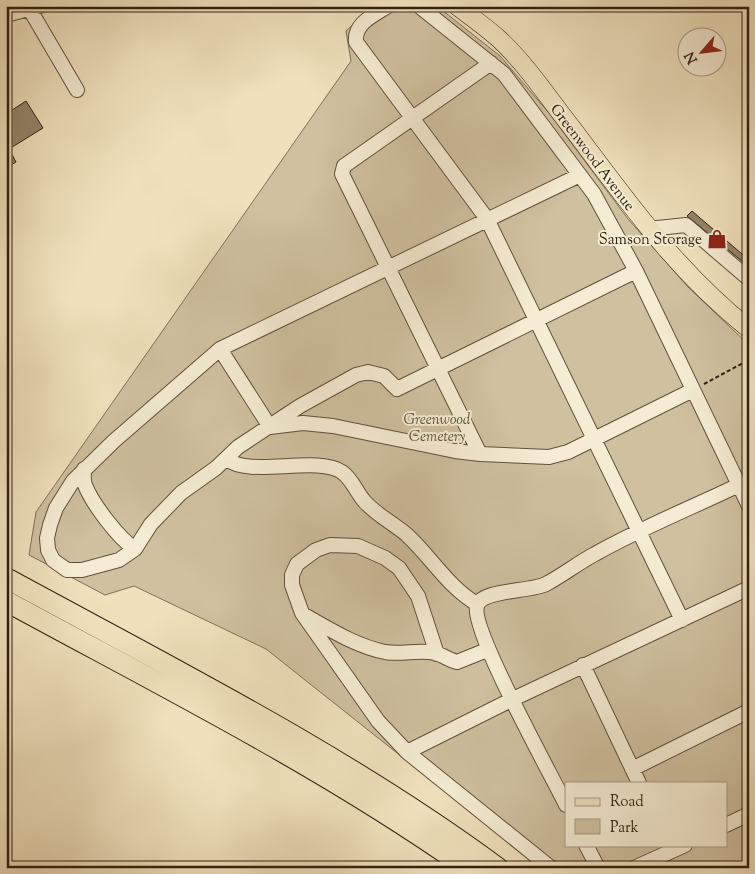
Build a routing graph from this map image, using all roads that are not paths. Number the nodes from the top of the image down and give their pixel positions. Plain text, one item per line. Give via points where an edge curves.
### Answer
1 (388, 6) edge
2 (419, 6) edge
3 (457, 6) edge
4 (35, 7) edge
5 (6, 14) edge
6 (491, 63) junction
7 (77, 90) dead end
8 (412, 120) junction
9 (580, 175) junction
10 (487, 219) junction
11 (648, 230) junction
12 (388, 268) junction
13 (636, 271) junction
14 (749, 279) edge
15 (537, 320) junction
16 (749, 329) edge
17 (220, 349) junction
18 (439, 368) junction
19 (693, 390) junction
20 (300, 406) junction
21 (303, 423) junction
22 (270, 426) junction
23 (596, 439) junction
24 (480, 454) junction
25 (226, 459) junction
26 (84, 469) junction
27 (739, 485) junction
28 (749, 506) edge
29 (640, 532) junction
30 (135, 549) junction
31 (9, 579) edge
32 (749, 588) edge
33 (6, 601) edge
34 (477, 604) junction
35 (302, 613) junction
36 (682, 620) junction
37 (488, 650) junction
38 (437, 654) junction
39 (583, 665) junction
40 (513, 699) junction
41 (749, 711) edge
42 (407, 752) junction
43 (632, 768) junction
44 (639, 782) edge
45 (565, 803) edge
46 (749, 814) edge
47 (728, 824) edge
48 (587, 846) edge
49 (676, 847) edge
50 (467, 868) edge
51 (498, 868) edge
52 (551, 868) edge
53 (598, 868) edge
54 (634, 868) edge

1 - 8 street via 363,22 355,35 356,42
2 - 6 street
3 - 11 main road, Greenwood Avenue via 499,40 526,68
4 - 5 street
4 - 7 street
6 - 8 street
6 - 9 street via 516,89
8 - 10 street
8 - 12 street via 344,166 342,174
9 - 10 street
9 - 13 street via 605,212
10 - 12 street
10 - 15 street
11 - 14 street via 686,225
11 - 16 main road, Greenwood Avenue via 695,282
12 - 17 street
12 - 18 street
13 - 15 street
13 - 19 street
15 - 18 street
15 - 23 street
17 - 22 street
17 - 26 street
18 - 20 street via 397,389 384,376 368,372 356,375
18 - 24 street
19 - 23 street
19 - 27 street
20 - 21 street
20 - 22 street
21 - 22 street
21 - 24 street
22 - 25 street
23 - 24 street via 549,457
23 - 29 street
25 - 30 street via 167,506
25 - 34 street via 243,466 301,466 341,471 378,516 405,533 463,596
26 - 30 street via 84,483 90,495 126,543
26 - 30 street via 63,496 50,525 48,550 53,560 67,570 82,570 118,560
27 - 28 street
27 - 29 street
29 - 34 street via 594,554 541,586 491,594 481,598
29 - 36 street
31 - 51 highway via 334,759 407,803
32 - 36 street
33 - 50 highway via 401,822
34 - 37 street via 476,616
35 - 38 street via 343,637 379,650
35 - 38 street via 292,585 297,564 310,553 330,545 358,546 385,558 409,579 425,611
35 - 42 street via 378,721
36 - 39 street
37 - 38 street via 457,662
37 - 40 street
39 - 40 street
39 - 43 street
40 - 42 street
40 - 45 street
41 - 43 street
42 - 52 street
43 - 44 street
46 - 47 street
48 - 53 street
49 - 54 street

